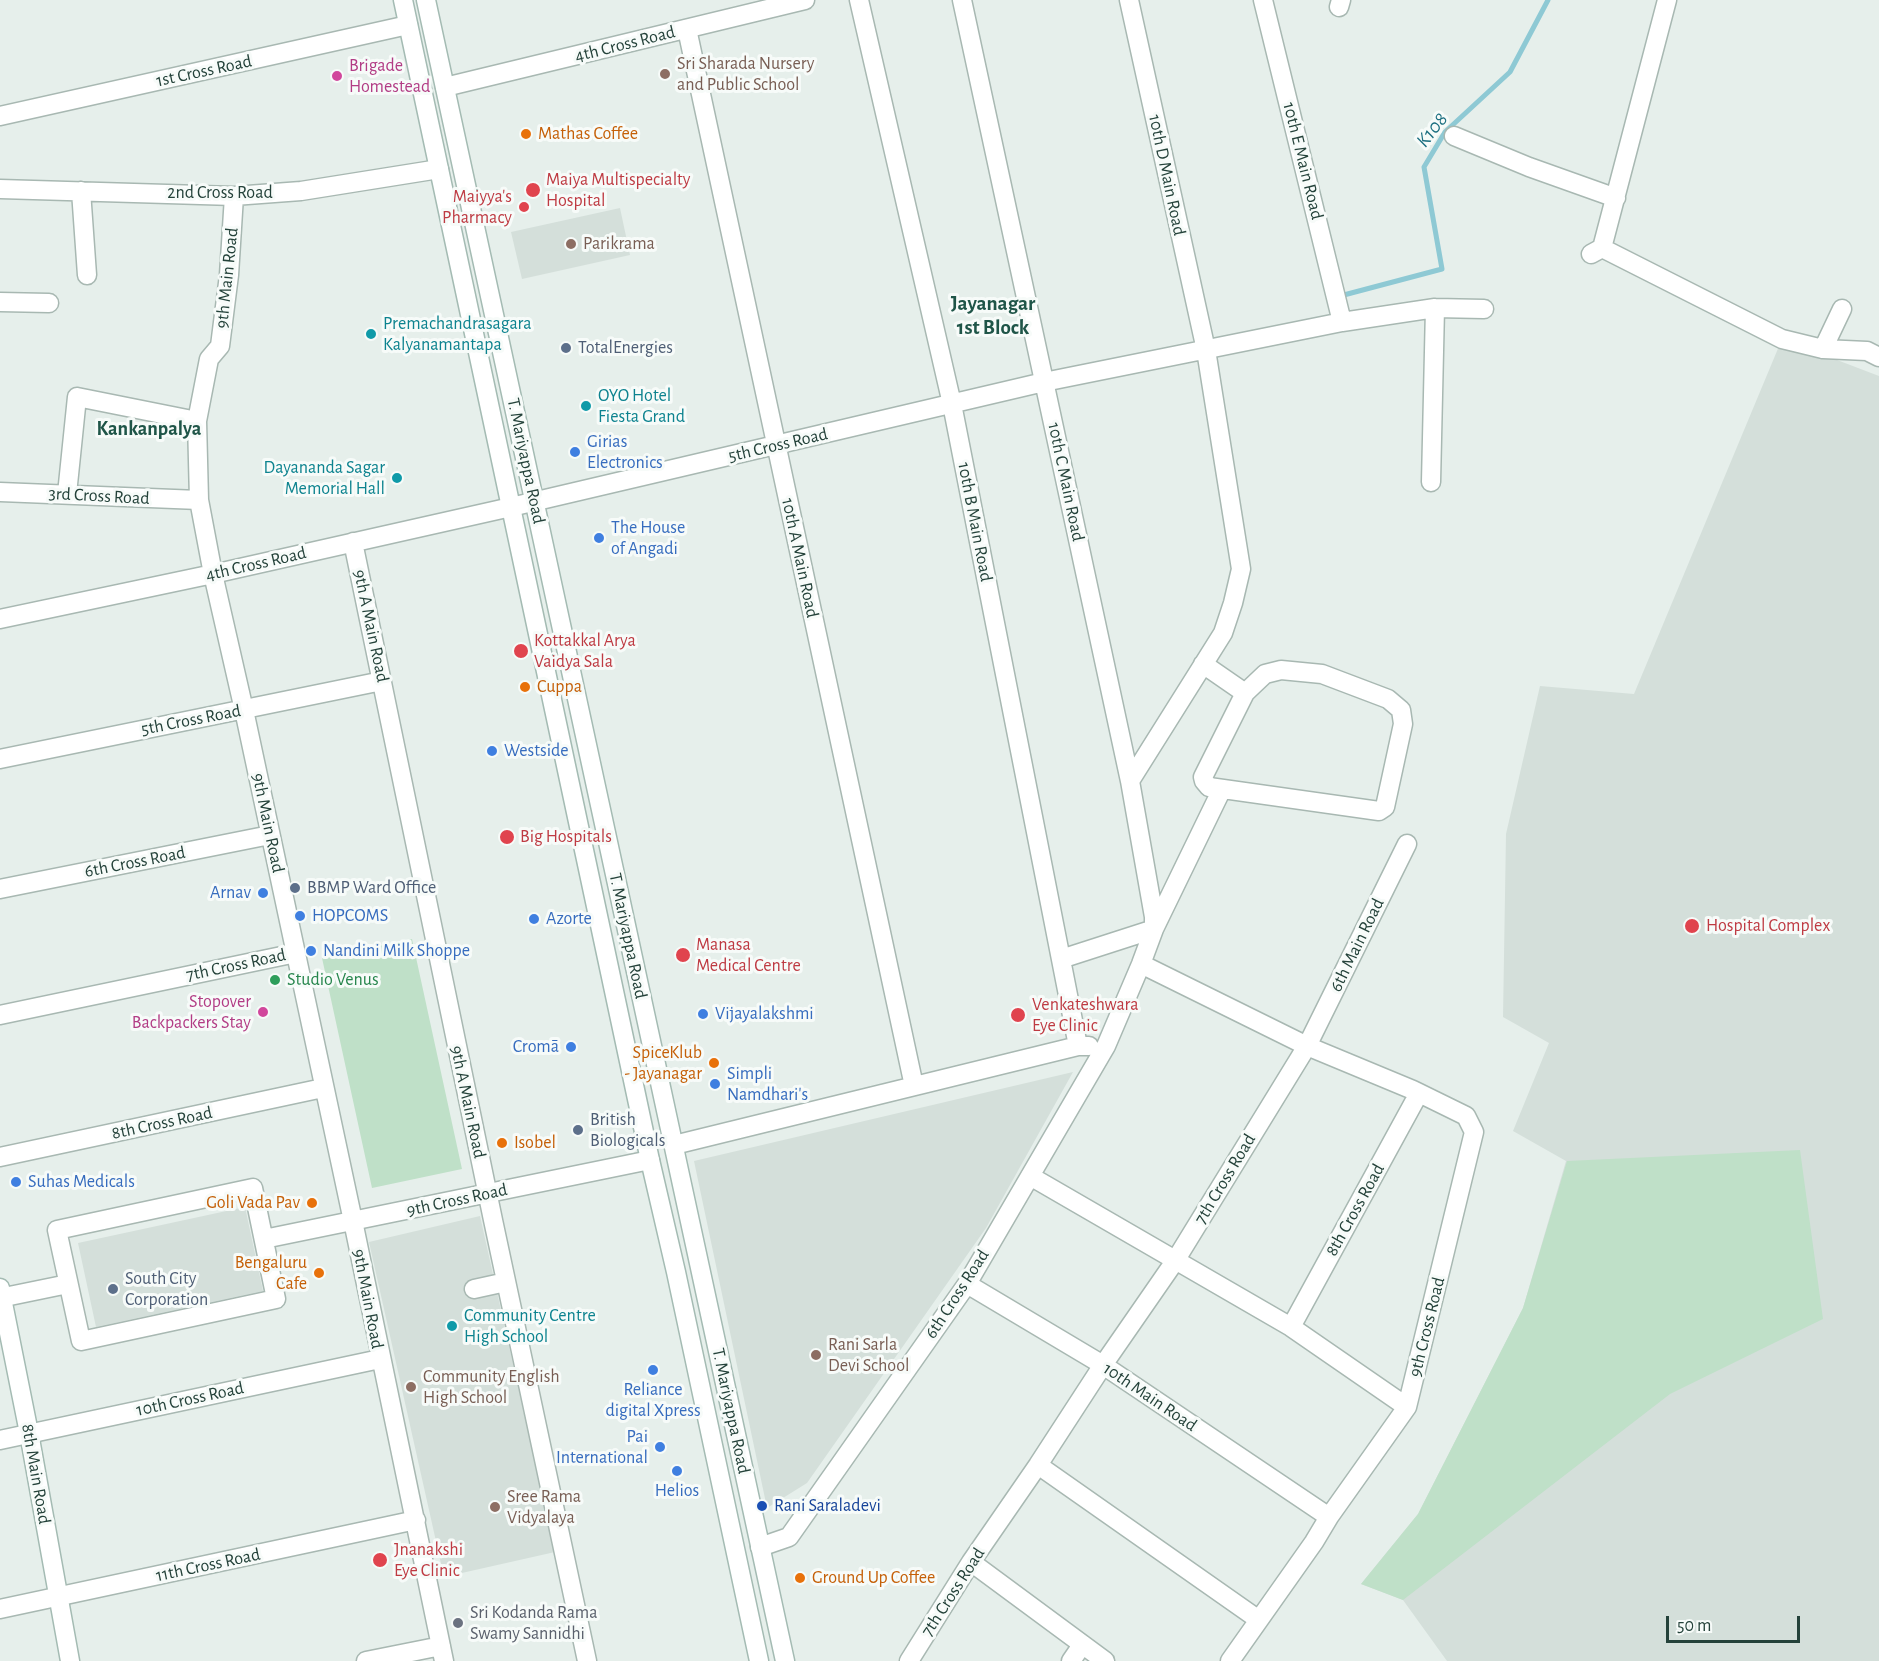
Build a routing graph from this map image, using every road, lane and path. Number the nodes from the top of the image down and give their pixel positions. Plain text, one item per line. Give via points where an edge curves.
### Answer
1 (403, 0) edge
2 (426, 0) edge
3 (805, 0) edge
4 (860, 0) edge
5 (962, 0) edge
6 (1129, 0) edge
7 (1263, 0) edge
8 (1667, 0) edge
9 (408, 26) junction
10 (687, 29) junction
11 (445, 87) junction
12 (0, 116) edge
13 (1454, 136) dead end
14 (439, 169) junction
15 (0, 189) edge
16 (81, 191) junction
17 (234, 196) junction
18 (1616, 198) junction
19 (87, 275) dead end
20 (0, 302) edge
21 (49, 303) dead end
22 (1435, 308) junction
23 (1485, 309) dead end
24 (1842, 309) dead end
25 (1342, 322) junction
26 (1823, 349) junction
27 (1206, 350) junction
28 (1879, 357) edge
29 (1044, 382) junction
30 (951, 404) junction
31 (198, 420) junction
32 (776, 445) junction
33 (1431, 482) dead end
34 (0, 492) edge
35 (67, 494) junction
36 (199, 500) junction
37 (535, 502) junction
38 (511, 507) junction
39 (353, 542) junction
40 (213, 574) junction
41 (0, 619) edge
42 (1203, 664) junction
43 (382, 681) junction
44 (1245, 693) junction
45 (244, 710) junction
46 (0, 759) edge
47 (1130, 781) junction
48 (1222, 789) junction
49 (270, 835) junction
50 (1407, 844) dead end
51 (0, 889) edge
52 (1154, 929) junction
53 (296, 953) junction
54 (1061, 959) junction
55 (1141, 964) junction
56 (0, 1015) edge
57 (1078, 1046) junction
58 (1106, 1046) junction
59 (1307, 1046) junction
60 (914, 1086) junction
61 (323, 1088) junction
62 (1419, 1093) junction
63 (674, 1145) junction
64 (0, 1157) edge
65 (650, 1160) junction
66 (1030, 1176) junction
67 (487, 1194) junction
68 (353, 1221) junction
69 (264, 1239) junction
70 (1175, 1261) junction
71 (506, 1282) junction
72 (68, 1284) junction
73 (967, 1284) junction
74 (474, 1289) dead end
75 (1, 1295) edge
76 (1291, 1327) junction
77 (380, 1359) junction
78 (1103, 1365) junction
79 (1407, 1407) junction
80 (29, 1433) junction
81 (0, 1440) edge
82 (1038, 1465) junction
83 (1329, 1517) junction
84 (416, 1520) junction
85 (760, 1547) junction
86 (971, 1562) junction
87 (58, 1596) junction
88 (0, 1609) edge
89 (1259, 1620) junction
90 (1082, 1645) junction
91 (442, 1653) edge
92 (70, 1661) edge
93 (366, 1661) edge
94 (587, 1661) edge
95 (759, 1661) edge
96 (785, 1661) edge
97 (909, 1661) edge
98 (1071, 1661) edge
99 (1105, 1661) edge
100 (1230, 1661) edge

1 - 9 street, T. Mariyappa Road
2 - 11 street, T. Mariyappa Road
3 - 10 street, 4th Cross Road
4 - 30 street, 10th B Main Road
5 - 29 street, 10th C Main Road
6 - 27 street, 10th D Main Road
7 - 25 street, 10th E Main Road
8 - 18 street
9 - 12 street, 1st Cross Road
9 - 14 street, T. Mariyappa Road
10 - 11 street, 4th Cross Road
10 - 32 street, 10th A Main Road
11 - 37 street, T. Mariyappa Road
13 - 18 street
14 - 17 street, 2nd Cross Road via 301,191
14 - 38 street, T. Mariyappa Road
15 - 16 street, 2nd Cross Road
16 - 17 street, 2nd Cross Road
16 - 19 street
17 - 31 street, 9th Main Road via 220,346 210,357
18 - 26 street via 1597,251 1782,339
20 - 21 street
22 - 23 street, 5th Cross Road
22 - 25 street, 5th Cross Road
22 - 33 street
24 - 26 street
25 - 27 street, 5th Cross Road
26 - 28 street via 1867,351
27 - 29 street, 5th Cross Road
27 - 42 street, 10th D Main Road via 1240,569 1222,633
29 - 30 street, 5th Cross Road
29 - 47 street, 10th C Main Road
30 - 32 street, 5th Cross Road
30 - 54 street, 10th B Main Road
31 - 35 street via 78,397
31 - 36 street, 9th Main Road
32 - 37 street, 5th Cross Road
32 - 60 street, 10th A Main Road
34 - 35 street, 3rd Cross Road
35 - 36 street, 3rd Cross Road
36 - 40 street, 9th Main Road
37 - 38 street, 5th Cross Road
37 - 63 street, T. Mariyappa Road
38 - 39 street, 4th Cross Road
38 - 65 street, T. Mariyappa Road
39 - 40 street, 4th Cross Road
39 - 43 street, 9th A Main Road
40 - 41 street, 4th Cross Road
40 - 45 street, 9th Main Road
42 - 44 street
42 - 47 street, 10th D Main Road
43 - 45 street, 5th Cross Road
43 - 67 street, 9th A Main Road
44 - 48 street via 1203,777 1209,787
44 - 48 street via 1265,674 1281,670 1322,674 1388,699 1401,710 1403,724 1387,803 1378,811
45 - 46 street, 5th Cross Road
45 - 49 street, 9th Main Road
47 - 52 street, 10th C Main Road
48 - 52 street
49 - 51 street, 6th Cross Road
49 - 53 street, 9th Main Road
50 - 59 street, 6th Main Road
52 - 54 street
52 - 55 street, 10th C Main Road
53 - 56 street, 7th Cross Road
53 - 61 street, 9th Main Road
54 - 57 street, 10th B Main Road
55 - 58 street, 6th Cross Road
55 - 59 street
57 - 58 street
57 - 60 street
58 - 66 street, 6th Cross Road
59 - 62 street, 9th Cross Road
59 - 70 street, 7th Cross Road
60 - 63 street
61 - 64 street, 8th Cross Road
61 - 68 street, 9th Main Road
62 - 76 street, 8th Cross Road
62 - 79 street, 9th Cross Road via 1466,1116 1474,1132
63 - 85 street, T. Mariyappa Road
65 - 67 street, 9th Cross Road
65 - 95 street, T. Mariyappa Road
66 - 70 street
66 - 73 street, 6th Cross Road
67 - 68 street, 9th Cross Road
67 - 71 street, 9th A Main Road
68 - 69 street, 9th Cross Road
68 - 77 street, 9th Main Road
69 - 72 street via 253,1188 57,1230
69 - 72 street via 276,1299 81,1341
70 - 76 street
70 - 78 street, 7th Cross Road
71 - 74 street
71 - 94 street, 9th A Main Road
72 - 75 street
73 - 78 street, 10th Main Road
73 - 85 street, 6th Cross Road via 789,1537
75 - 80 street, 8th Main Road
76 - 79 street
77 - 80 street, 10th Cross Road
77 - 84 street, 9th Main Road
78 - 82 street, 7th Cross Road
78 - 83 street, 10th Main Road
79 - 83 street, 9th Cross Road
80 - 81 street, 10th Cross Road
80 - 87 street, 8th Main Road
82 - 86 street, 7th Cross Road
82 - 89 street
83 - 89 street, 9th Cross Road
84 - 87 street, 11th Cross Road
84 - 91 street, 9th Main Road
85 - 96 street, T. Mariyappa Road
86 - 90 street
86 - 97 street, 7th Cross Road
87 - 88 street, 11th Cross Road
87 - 92 street, 8th Main Road
89 - 100 street, 9th Cross Road
90 - 98 street
90 - 99 street
91 - 93 street

